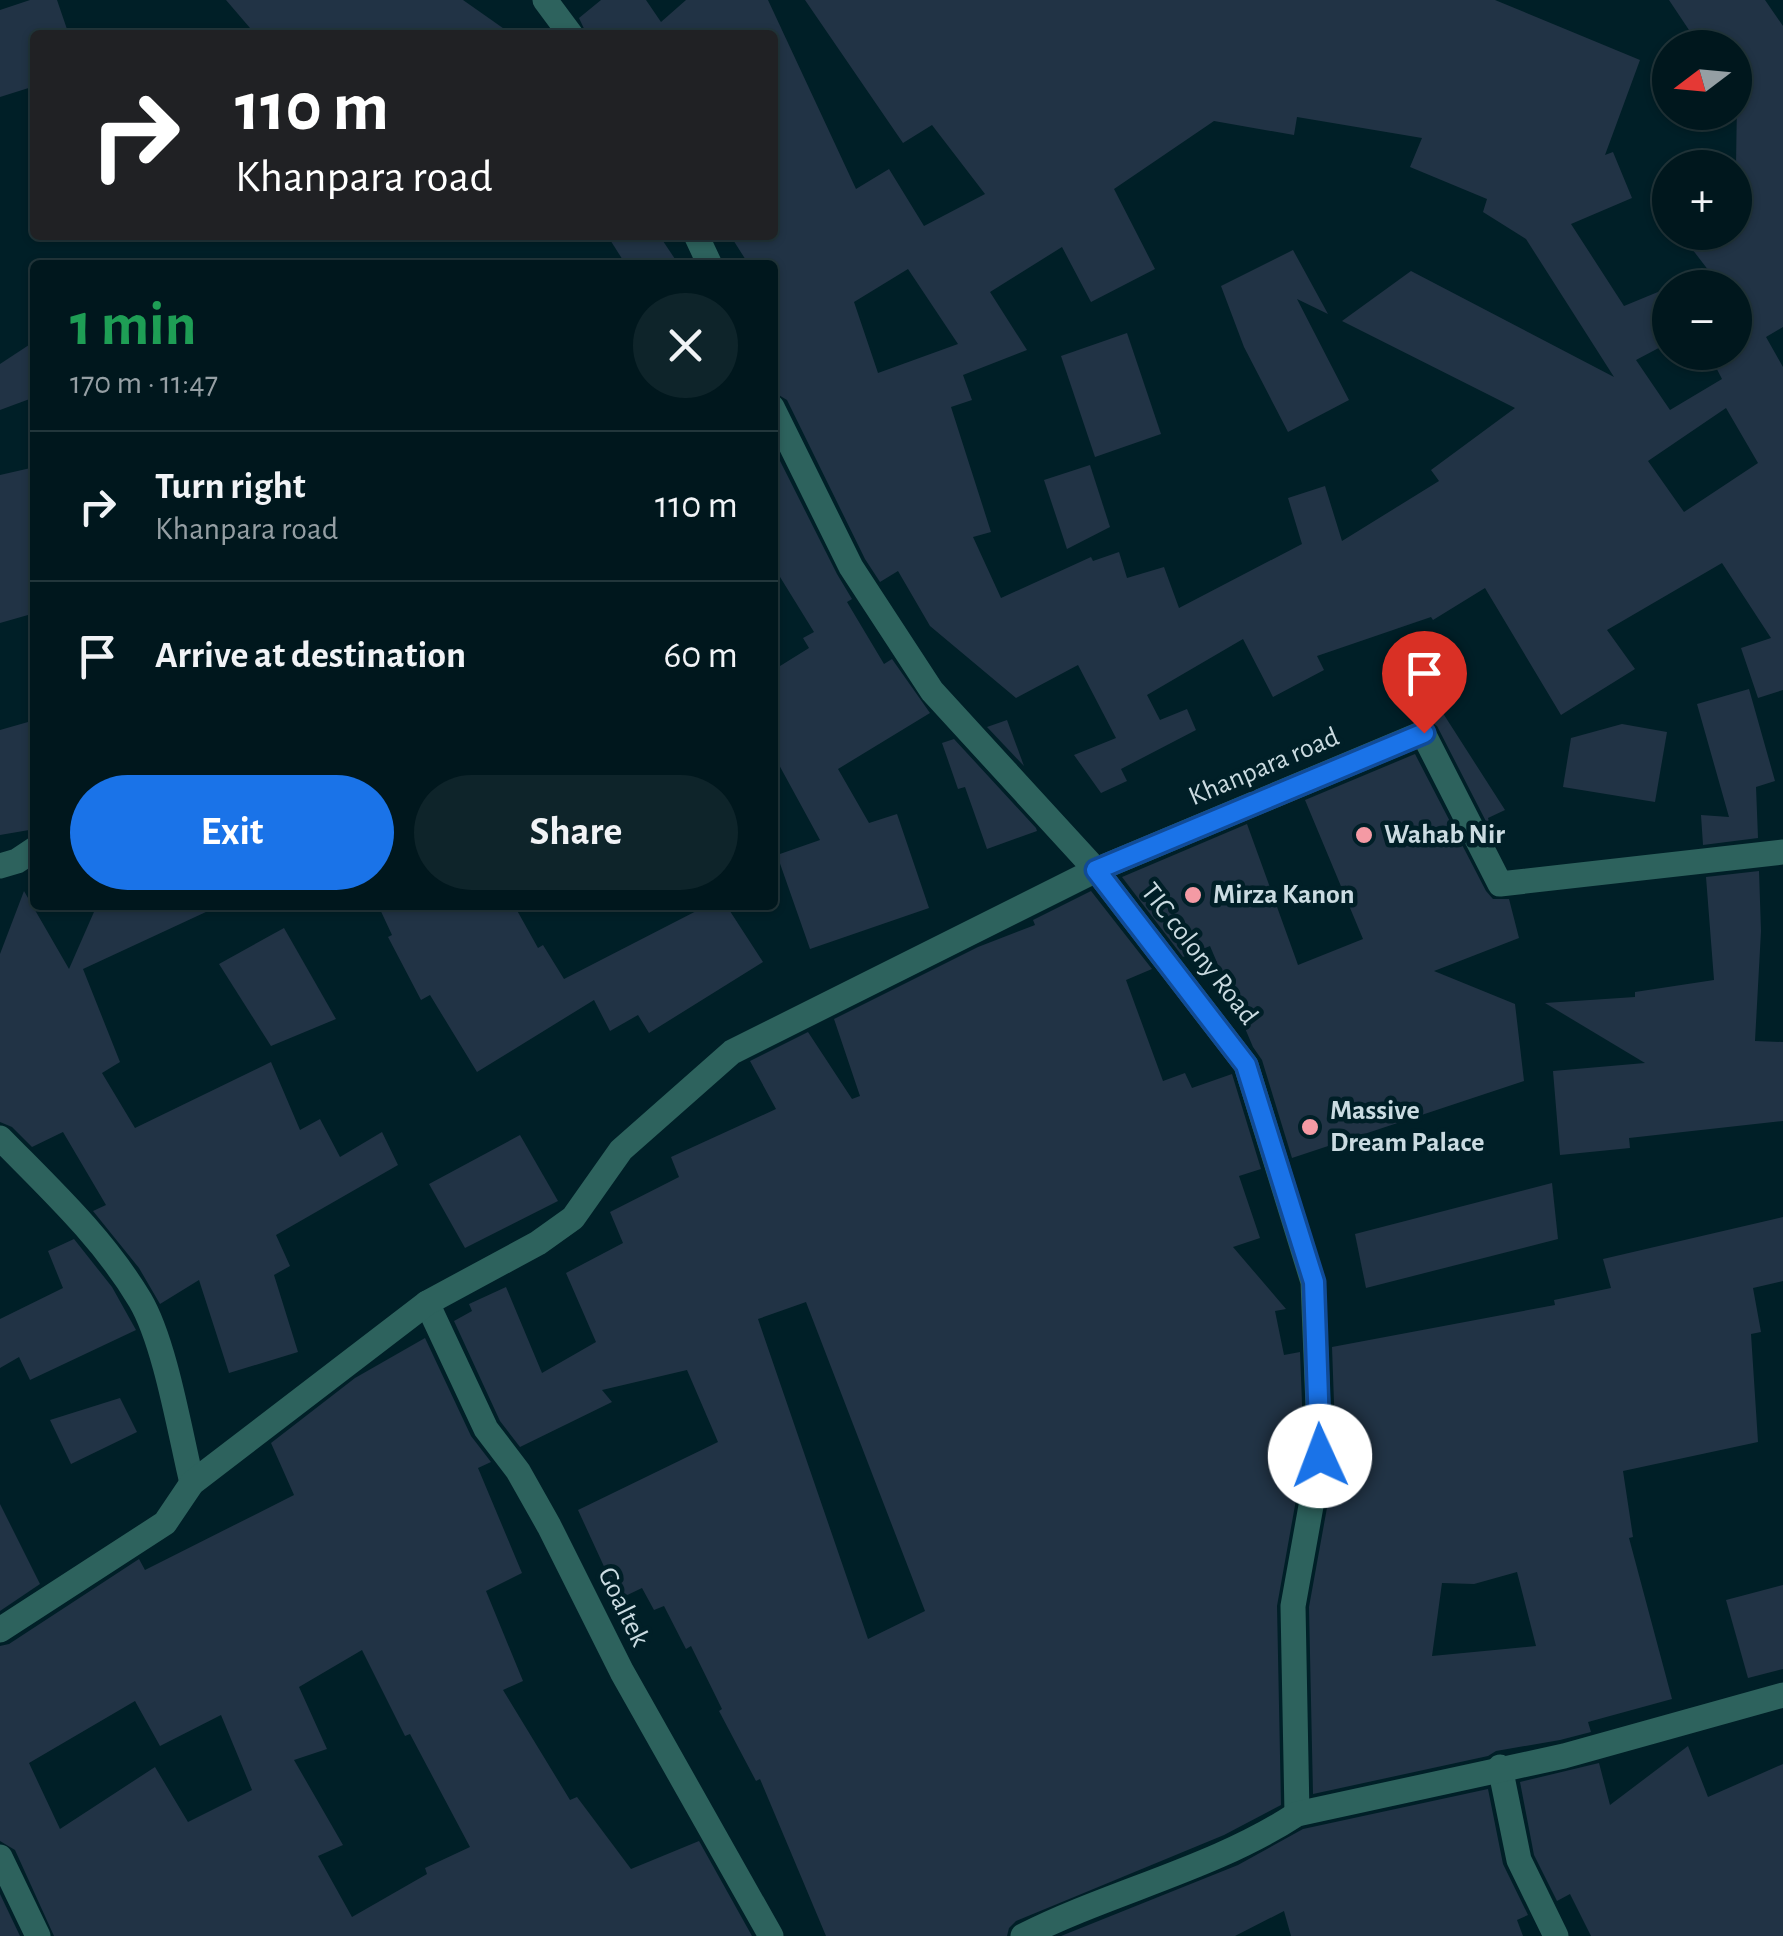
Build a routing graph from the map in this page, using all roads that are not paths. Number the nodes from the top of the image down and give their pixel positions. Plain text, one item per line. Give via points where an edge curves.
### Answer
1 (545, 0) edge
2 (567, 30) edge
3 (778, 419) edge
4 (1783, 852) edge
5 (30, 853) edge
6 (0, 866) edge
7 (1096, 870) junction
8 (0, 1138) edge
9 (426, 1303) junction
10 (192, 1483) junction
11 (0, 1630) edge
12 (1783, 1695) edge
13 (1500, 1767) junction
14 (1296, 1814) junction
15 (0, 1856) edge
16 (38, 1936) edge
17 (771, 1936) edge
18 (1023, 1936) edge
19 (1556, 1936) edge

1 - 2 street
3 - 7 street, TIC colony Road via 852,566 932,690
4 - 7 street, Khanpara road via 1500,884 1424,733
5 - 6 street
7 - 9 street via 732,1052 620,1150 573,1218
7 - 14 street, TIC colony Road via 1246,1065 1314,1282 1320,1456 1293,1606
8 - 10 street via 92,1232 141,1302
9 - 10 street
9 - 17 street, Goaltek via 486,1429 549,1526 622,1672
10 - 11 street via 165,1523
12 - 13 street via 1564,1756
13 - 14 street
13 - 19 street via 1519,1860
14 - 18 street via 1259,1839
15 - 16 street

